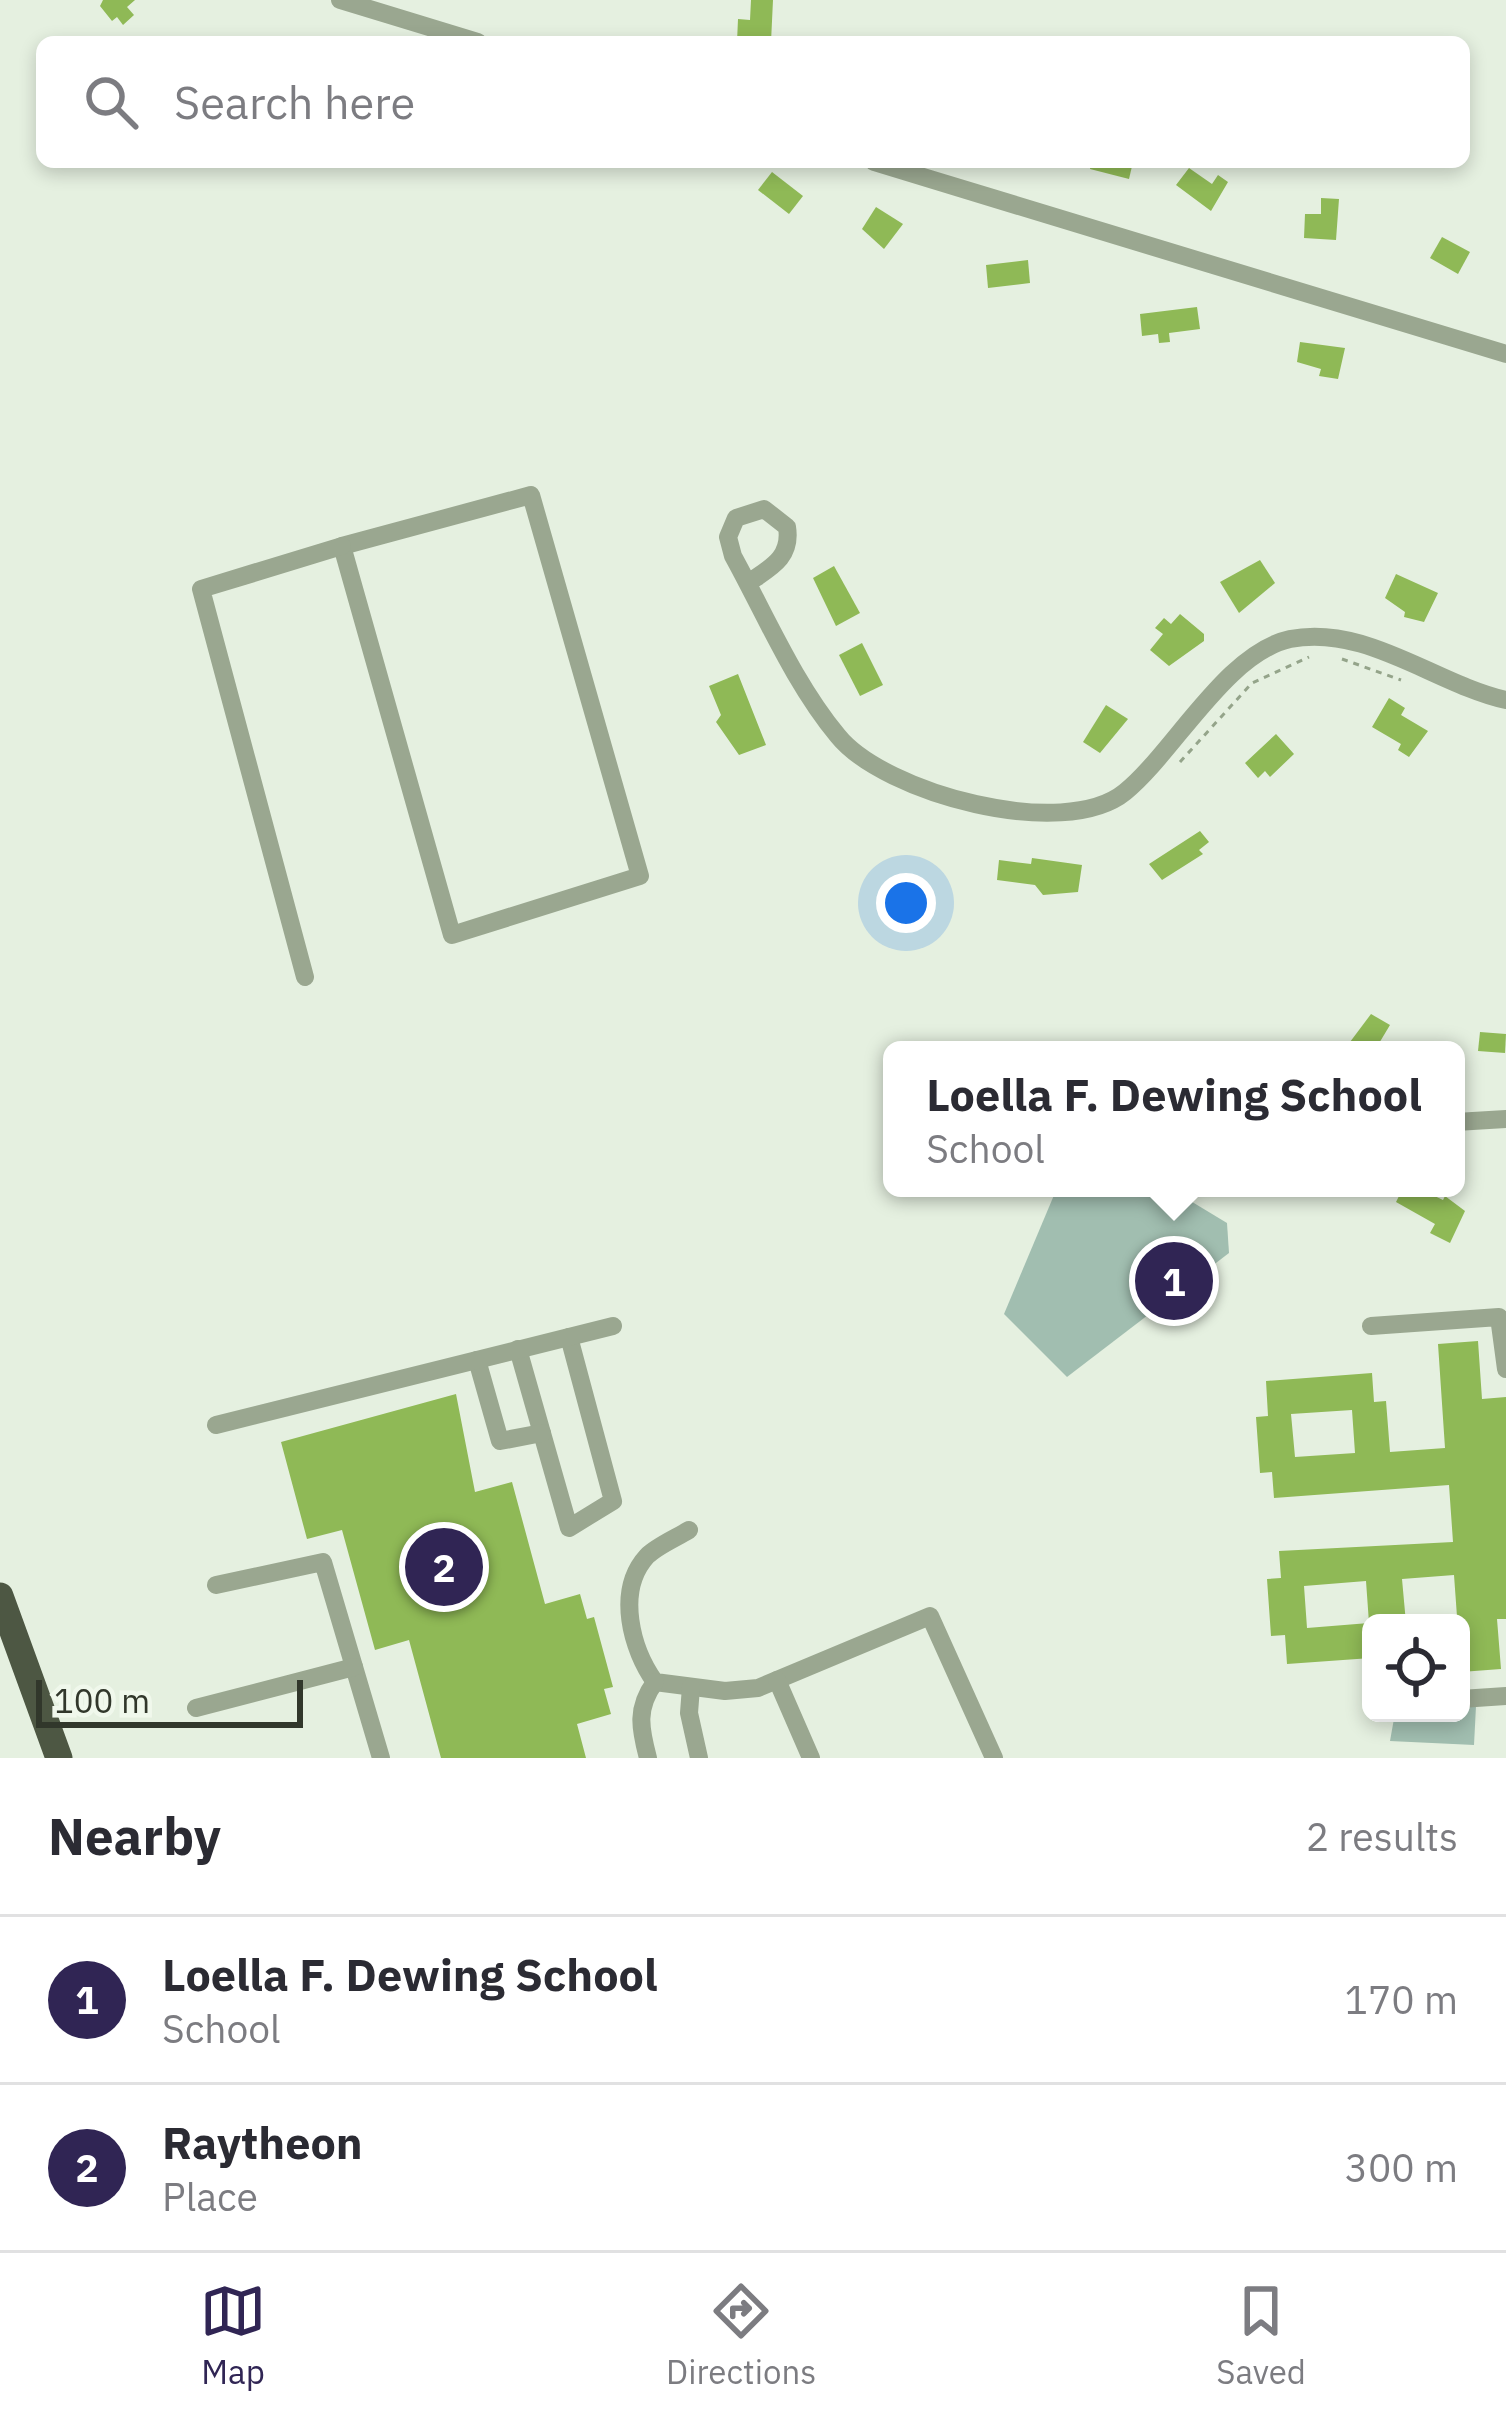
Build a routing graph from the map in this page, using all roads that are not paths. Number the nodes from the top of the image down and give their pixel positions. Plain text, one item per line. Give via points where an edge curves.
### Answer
1 (340, 0) edge
2 (458, 36) edge
3 (894, 168) edge
4 (1506, 354) edge
5 (342, 546) junction
6 (748, 583) dead end
7 (1506, 700) edge
8 (305, 976) dead end
9 (1506, 1119) edge
10 (1465, 1121) edge
11 (614, 1326) dead end
12 (1371, 1326) dead end
13 (569, 1336) junction
14 (518, 1349) junction
15 (477, 1360) junction
16 (1506, 1369) edge
17 (216, 1425) dead end
18 (542, 1433) junction
19 (689, 1530) dead end
20 (216, 1585) dead end
21 (0, 1595) edge
22 (354, 1666) junction
23 (777, 1680) junction
24 (655, 1682) junction
25 (691, 1687) junction
26 (1506, 1696) edge
27 (1470, 1698) edge
28 (196, 1708) dead end
29 (59, 1758) edge
30 (380, 1758) edge
31 (648, 1758) edge
32 (700, 1758) edge
33 (811, 1758) edge
34 (994, 1758) edge

1 - 2 street
3 - 4 street
5 - 5 street via 531,495 640,876 452,935
5 - 8 street via 200,590
6 - 7 street via 841,741 913,782 1024,814 1079,812 1122,795 1222,686 1277,642 1356,643
9 - 10 street
11 - 13 street
12 - 16 street via 1499,1317
13 - 14 street
13 - 18 street via 613,1501 568,1528
14 - 15 street
14 - 18 street
15 - 17 street
15 - 18 street via 500,1441
19 - 24 street via 646,1557 629,1599 636,1656
20 - 22 street via 322,1562
21 - 29 highway
22 - 28 street
22 - 30 street
23 - 25 street via 725,1691
23 - 33 street
23 - 34 street via 930,1616
24 - 25 street
24 - 31 street via 639,1725
25 - 32 street
26 - 27 street

